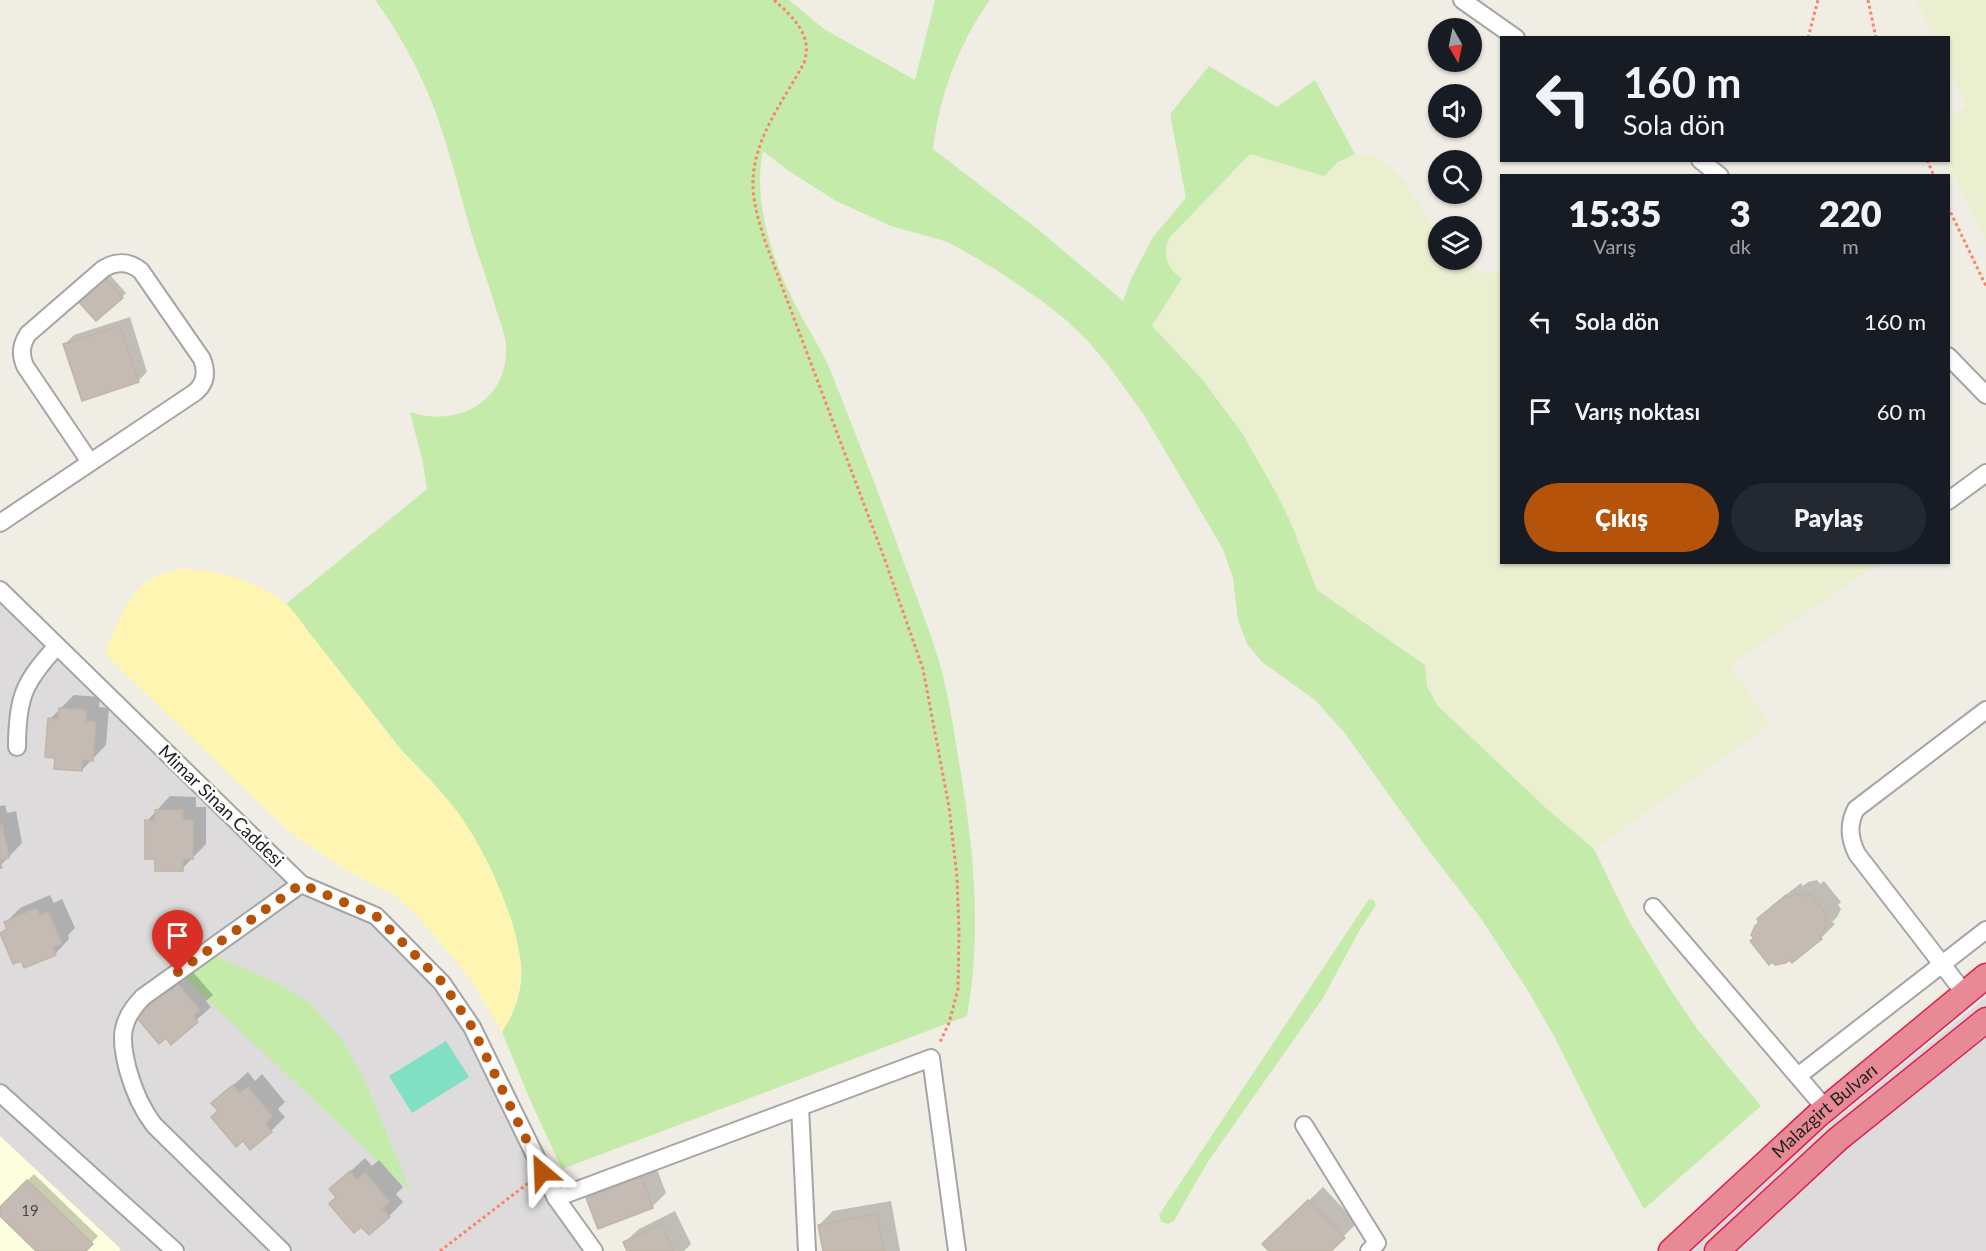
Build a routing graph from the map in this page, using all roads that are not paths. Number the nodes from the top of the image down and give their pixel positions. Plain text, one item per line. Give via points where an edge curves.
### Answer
1 (1462, 0) edge
2 (1513, 36) edge
3 (1702, 162) edge
4 (1718, 174) edge
5 (1950, 358) edge
6 (1986, 395) edge
7 (90, 462) junction
8 (1986, 473) edge
9 (1950, 500) edge
10 (0, 523) edge
11 (0, 590) edge
12 (57, 646) junction
13 (1986, 710) edge
14 (17, 747) dead end
15 (301, 884) junction
16 (1653, 907) dead end
17 (1986, 930) edge
18 (1942, 964) junction
19 (1986, 976) edge
20 (1965, 994) junction
21 (1986, 1020) edge
22 (1798, 1076) junction
23 (0, 1093) edge
24 (800, 1107) junction
25 (1825, 1108) junction
26 (1304, 1125) dead end
27 (556, 1198) junction
28 (174, 1251) edge
29 (282, 1251) edge
30 (594, 1251) edge
31 (807, 1251) edge
32 (957, 1251) edge
33 (1369, 1251) edge
34 (1671, 1251) edge
35 (1717, 1251) edge

1 - 2 street
3 - 4 street
5 - 6 street
7 - 7 street via 200,389 204,382 202,359 141,271 123,263 103,268 28,334 21,352 25,366
7 - 10 street
8 - 9 street
11 - 12 street, Mimar Sinan Caddesi
12 - 14 street via 26,686 18,714
12 - 15 street, Mimar Sinan Caddesi
13 - 18 street via 1856,809 1851,821 1850,837 1857,854
15 - 27 street, Mimar Sinan Caddesi via 376,916 442,982 472,1027
15 - 29 street via 142,997 129,1012 123,1032 124,1053 143,1111
16 - 22 street
17 - 18 street
18 - 20 street
18 - 22 street
19 - 20 highway, Malazgirt Bulvarı
20 - 25 highway, Malazgirt Bulvarı
21 - 35 highway, Malazgirt Bulvarı via 1838,1140
22 - 25 street
23 - 28 street
24 - 27 street
24 - 31 street
24 - 32 street via 931,1058
25 - 34 highway, Malazgirt Bulvarı
26 - 33 street via 1377,1244
27 - 30 street, Mimar Sinan Caddesi

